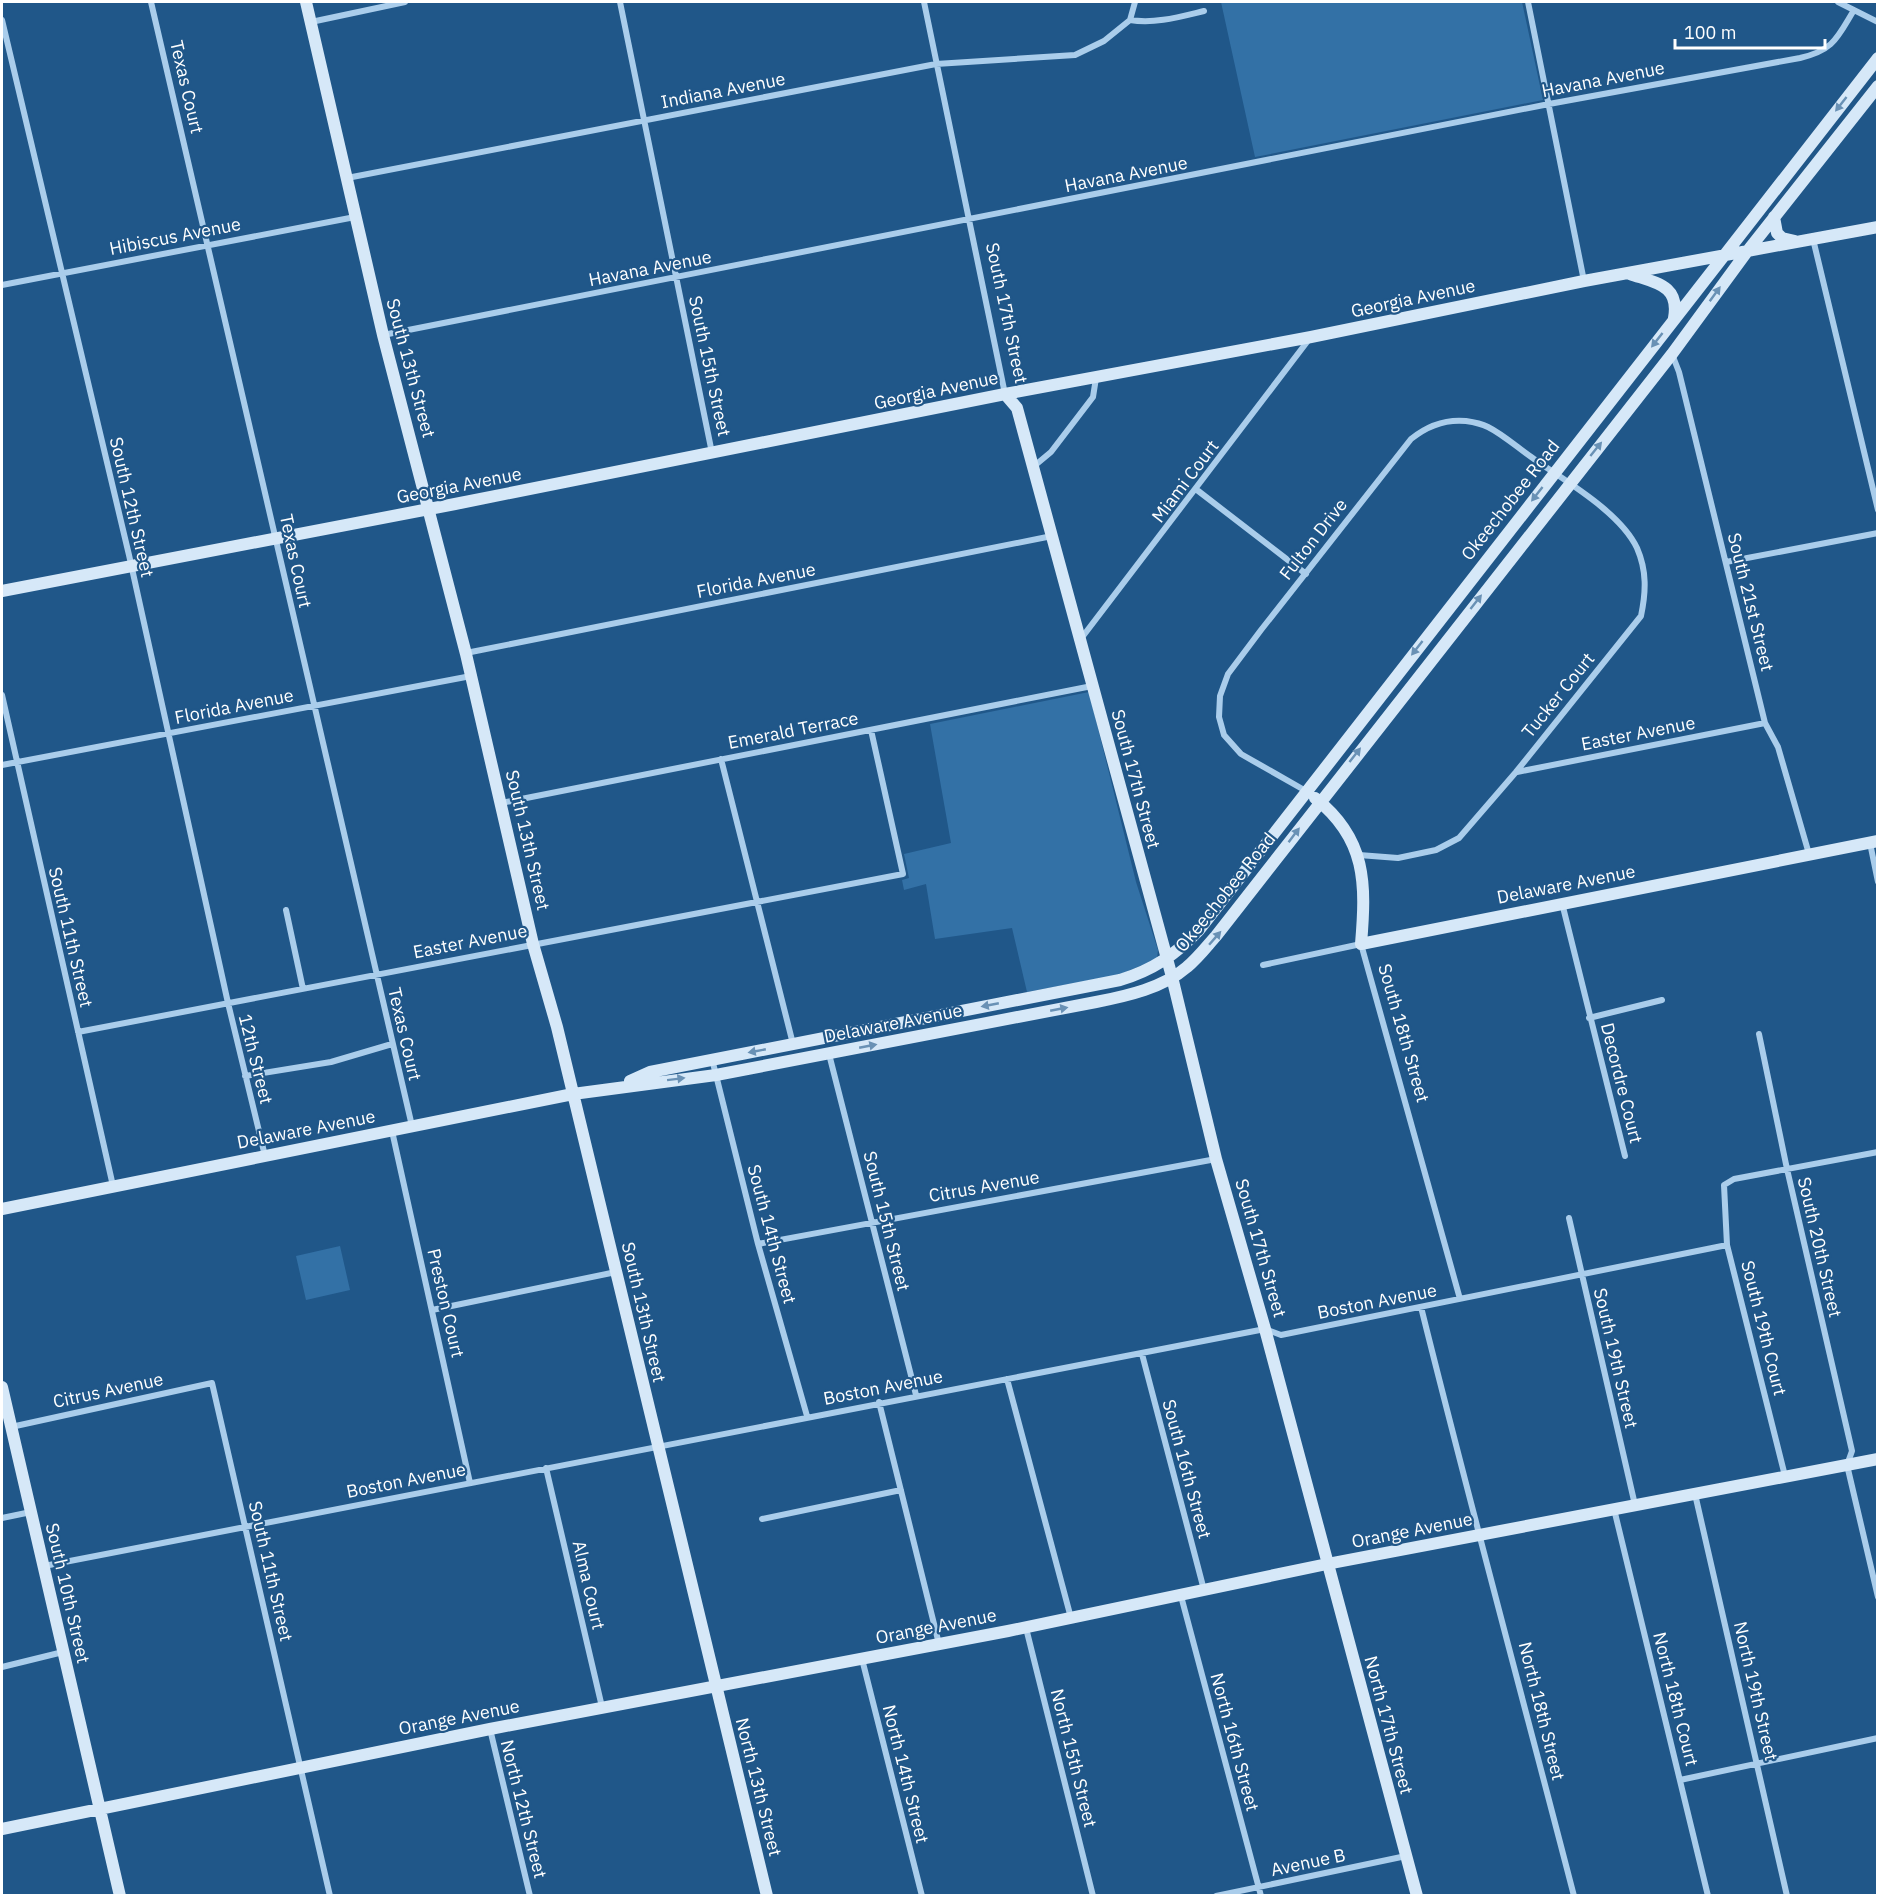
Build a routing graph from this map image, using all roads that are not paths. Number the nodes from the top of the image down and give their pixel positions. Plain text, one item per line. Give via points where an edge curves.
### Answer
1 (152, 2) edge
2 (306, 2) edge
3 (405, 2) edge
4 (620, 2) edge
5 (924, 2) edge
6 (1135, 2) edge
7 (1528, 2) edge
8 (1838, 2) edge
9 (1854, 10) junction
10 (1204, 11) dead end
11 (2, 20) edge
12 (1130, 20) junction
13 (311, 22) junction
14 (1878, 22) edge
15 (1878, 58) edge
16 (936, 64) junction
17 (1878, 86) edge
18 (1549, 104) junction
19 (644, 120) junction
20 (347, 178) junction
21 (355, 217) junction
22 (1774, 217) junction
23 (968, 221) junction
24 (1878, 227) edge
25 (1813, 239) junction
26 (1800, 242) junction
27 (207, 245) junction
28 (1746, 253) junction
29 (1725, 256) junction
30 (1629, 273) junction
31 (61, 274) junction
32 (676, 278) junction
33 (1584, 281) junction
34 (2, 285) edge
35 (1674, 318) junction
36 (383, 335) junction
37 (1311, 337) junction
38 (1672, 354) junction
39 (1096, 378) junction
40 (1005, 394) junction
41 (712, 454) junction
42 (1032, 467) junction
43 (1554, 473) junction
44 (1570, 482) junction
45 (1197, 490) junction
46 (429, 509) junction
47 (1878, 510) edge
48 (1878, 532) edge
49 (1052, 536) junction
50 (276, 537) junction
51 (1726, 562) junction
52 (131, 565) junction
53 (1306, 574) junction
54 (2, 591) edge
55 (1080, 641) junction
56 (466, 654) junction
57 (471, 676) junction
58 (1092, 686) junction
59 (2, 695) edge
60 (312, 706) junction
61 (1765, 723) junction
62 (871, 730) junction
63 (167, 734) junction
64 (721, 759) junction
65 (16, 762) junction
66 (2, 765) edge
67 (1516, 772) junction
68 (1306, 791) junction
69 (1319, 802) junction
70 (500, 803) junction
71 (1874, 842) edge
72 (1359, 855) junction
73 (1809, 855) junction
74 (1878, 882) edge
75 (1562, 902) junction
76 (759, 903) junction
77 (286, 909) dead end
78 (533, 944) junction
79 (1361, 944) junction
80 (1167, 960) junction
81 (1263, 965) dead end
82 (376, 975) junction
83 (1172, 977) junction
84 (303, 989) junction
85 (1662, 1000) dead end
86 (228, 1004) junction
87 (1589, 1018) junction
88 (78, 1032) junction
89 (1759, 1034) dead end
90 (392, 1044) junction
91 (793, 1044) junction
92 (829, 1054) junction
93 (712, 1059) junction
94 (716, 1075) junction
95 (245, 1076) junction
96 (618, 1086) junction
97 (573, 1094) junction
98 (412, 1127) junction
99 (392, 1131) junction
100 (1878, 1152) edge
101 (265, 1156) junction
102 (1625, 1156) dead end
103 (1216, 1159) junction
104 (1787, 1169) junction
105 (113, 1186) junction
106 (2, 1209) edge
107 (1569, 1218) dead end
108 (872, 1222) junction
109 (758, 1244) junction
110 (1727, 1245) junction
111 (616, 1272) junction
112 (1582, 1275) junction
113 (1460, 1299) junction
114 (1421, 1307) junction
115 (432, 1310) junction
116 (1265, 1329) junction
117 (1142, 1354) junction
118 (1007, 1379) junction
119 (212, 1383) joint
120 (2, 1387) edge
121 (916, 1395) junction
122 (879, 1402) junction
123 (807, 1416) junction
124 (11, 1427) junction
125 (658, 1446) junction
126 (1878, 1459) edge
127 (1847, 1465) junction
128 (546, 1468) junction
129 (1785, 1476) junction
130 (470, 1482) junction
131 (901, 1490) junction
132 (1695, 1493) junction
133 (1635, 1505) junction
134 (1614, 1509) junction
135 (31, 1512) junction
136 (2, 1518) edge
137 (762, 1519) dead end
138 (245, 1527) junction
139 (1478, 1536) junction
140 (1327, 1564) junction
141 (44, 1566) junction
142 (1204, 1591) junction
143 (1181, 1596) junction
144 (1878, 1597) edge
145 (1071, 1618) junction
146 (1026, 1627) junction
147 (939, 1644) junction
148 (63, 1652) junction
149 (862, 1659) junction
150 (2, 1667) edge
151 (715, 1686) junction
152 (603, 1708) junction
153 (490, 1729) junction
154 (1878, 1737) edge
155 (1758, 1762) junction
156 (300, 1767) junction
157 (1680, 1780) junction
158 (99, 1808) junction
159 (2, 1829) edge
160 (1406, 1856) junction
161 (1259, 1887) junction
162 (120, 1896) edge
163 (330, 1896) edge
164 (530, 1896) edge
165 (767, 1896) edge
166 (922, 1896) edge
167 (1093, 1896) edge
168 (1216, 1896) edge
169 (1261, 1896) edge
170 (1417, 1896) edge
171 (1574, 1896) edge
172 (1708, 1896) edge
173 (1787, 1896) edge

1 - 27 street, Texas Court
2 - 13 street, South 13th Street
3 - 13 street
4 - 19 street, South 15th Street
5 - 16 street, South 17th Street
6 - 12 street
7 - 18 street
8 - 9 street
9 - 14 street
9 - 18 street, Havana Avenue via 1833,45 1816,54
10 - 12 street via 1168,20
11 - 31 street, South 12th Street
12 - 16 street, Indiana Avenue via 1104,41 1075,55
13 - 20 street, South 13th Street
15 -> 29 street, Okeechobee Road
16 - 19 street, Indiana Avenue
16 - 23 street, South 17th Street
17 - 22 street, Okeechobee Road
18 - 23 street, Havana Avenue
18 - 33 street
19 - 20 street, Indiana Avenue
19 - 32 street, South 15th Street
20 - 21 street, South 13th Street
21 - 27 street, Hibiscus Avenue
21 - 36 street, South 13th Street
22 - 26 street via 1782,238
22 - 28 street, Okeechobee Road
23 - 32 street, Havana Avenue
23 - 40 street, South 17th Street
24 - 25 street, Georgia Avenue
25 - 26 street, Georgia Avenue
25 - 47 street
26 - 28 street, Georgia Avenue
27 - 31 street, Hibiscus Avenue
27 - 50 street, Texas Court
28 - 29 street, Georgia Avenue
38 -> 28 street, Okeechobee Road
29 - 30 street, Georgia Avenue
29 - 35 street, Okeechobee Road
30 - 33 street, Georgia Avenue
30 - 35 street via 1669,290 1676,307
31 - 34 street, Hibiscus Avenue
31 - 52 street, South 12th Street
32 - 36 street, Havana Avenue
32 - 41 street, South 15th Street
33 - 37 street, Georgia Avenue
35 -> 43 street, Okeechobee Road
36 - 46 street, South 13th Street
37 - 39 street, Georgia Avenue
37 - 45 street, Miami Court
44 -> 38 street, Okeechobee Road
38 - 51 street, South 21st Street
39 - 40 street, Georgia Avenue
39 - 42 street via 1093,397 1051,452
40 - 41 street, Georgia Avenue
40 - 42 street, South 17th Street via 1017,408
41 - 46 street, Georgia Avenue
42 - 49 street, South 17th Street
43 - 44 street, Fulton Drive
43 - 53 street, Fulton Drive via 1488,426 1454,421 1426,427 1411,439
43 -> 68 street, Okeechobee Road
44 - 67 street, Tucker Court via 1627,531 1644,571 1645,596 1641,616
69 -> 44 street, Okeechobee Road
45 - 53 street
45 - 55 street, Miami Court
46 - 50 street, Georgia Avenue
46 - 56 street, South 13th Street
48 - 51 street
49 - 55 street, South 17th Street
49 - 56 street, Florida Avenue
50 - 52 street, Georgia Avenue
50 - 60 street, Texas Court
51 - 61 street, South 21st Street
52 - 54 street, Georgia Avenue
52 - 63 street, South 12th Street
53 - 68 street, Fulton Drive via 1228,674 1220,696 1219,717 1224,735 1242,754
55 - 58 street, South 17th Street
56 - 57 street, South 13th Street
57 - 60 street, Florida Avenue
57 - 70 street, South 13th Street
58 - 62 street, Emerald Terrace
58 - 80 street, South 17th Street
59 - 65 street, South 11th Street
60 - 63 street, Florida Avenue
60 - 82 street, Texas Court
61 - 67 street, Easter Avenue
61 - 73 street, South 21st Street via 1778,747
62 - 64 street, Emerald Terrace
62 - 76 street, Easter Avenue via 903,874
63 - 65 street, Florida Avenue
63 - 86 street, South 12th Street
64 - 70 street, Emerald Terrace
64 - 76 street
65 - 66 street, Florida Avenue
65 - 88 street, South 11th Street
67 - 72 street, Tucker Court via 1459,838 1436,850 1398,858
68 - 69 street, South 18th Street
68 - 80 street, Okeechobee Road via 1199,930
69 - 72 street, South 18th Street
83 -> 69 street, Okeechobee Road via 1187,968 1216,936
70 - 78 street, South 13th Street
71 - 73 street, Delaware Avenue
71 - 74 street
72 - 79 street, South 18th Street via 1365,894
73 - 75 street, Delaware Avenue
75 - 79 street, Delaware Avenue
75 - 87 street, Decordre Court
76 - 78 street, Easter Avenue
76 - 91 street
77 - 84 street
78 - 82 street, Easter Avenue
78 - 97 street, South 13th Street
79 - 81 street, Delaware Avenue
79 - 113 street, South 18th Street
80 - 83 street, South 17th Street
80 -> 91 street, Delaware Avenue via 1120,980
82 - 84 street, Easter Avenue
82 - 90 street, Texas Court
92 -> 83 street, Delaware Avenue via 1126,996
83 - 103 street, South 17th Street
84 - 86 street, Easter Avenue
85 - 87 street, Decordre Court
86 - 88 street, Easter Avenue
86 - 95 street, 12th Street
87 - 102 street, Decordre Court
88 - 105 street, South 11th Street
89 - 104 street, South 20th Street
90 - 95 street via 331,1062
90 - 98 street, Texas Court
91 -> 93 street, Delaware Avenue
92 - 94 street, Delaware Avenue
92 - 108 street, South 15th Street
93 - 94 street, South 14th Street
93 - 96 street, Delaware Avenue via 650,1072
96 -> 94 street, Delaware Avenue
94 - 109 street, South 14th Street
95 - 101 street, 12th Street
96 - 97 street, Delaware Avenue
97 - 98 street, Delaware Avenue
97 - 111 street, South 13th Street
98 - 99 street, Delaware Avenue
99 - 101 street, Delaware Avenue
99 - 115 street, Preston Court
100 - 104 street
101 - 105 street, Delaware Avenue
103 - 108 street, Citrus Avenue
103 - 116 street, South 17th Street
104 - 110 street, South 19th Court via 1734,1179 1724,1185
104 - 127 street, South 20th Street via 1852,1451
105 - 106 street, Delaware Avenue
107 - 112 street, South 19th Street
108 - 109 street, Citrus Avenue
108 - 121 street, South 15th Street
109 - 123 street, South 14th Street
110 - 112 street, Boston Avenue
110 - 129 street, South 19th Court
111 - 115 street
111 - 125 street, South 13th Street
112 - 113 street, Boston Avenue
112 - 133 street, South 19th Street
113 - 114 street, Boston Avenue
114 - 116 street, Boston Avenue via 1281,1335
114 - 139 street
115 - 130 street, Preston Court
116 - 117 street, Boston Avenue
116 - 140 street, South 17th Street
117 - 118 street, Boston Avenue
117 - 142 street, South 16th Street
118 - 121 street, Boston Avenue
118 - 145 street
119 - 124 street, Citrus Avenue
119 - 138 street, South 11th Street
120 - 124 street, South 10th Street
121 - 122 street, Boston Avenue
122 - 123 street, Boston Avenue
122 - 131 street
123 - 125 street, Boston Avenue
124 - 135 street, South 10th Street
125 - 128 street, Boston Avenue
125 - 151 street, South 13th Street
126 - 127 street, Orange Avenue
127 - 129 street, Orange Avenue
127 - 144 street, South 20th Street
128 - 130 street, Boston Avenue
128 - 152 street, Alma Court
129 - 132 street, Orange Avenue
130 - 138 street, Boston Avenue
131 - 137 street
131 - 147 street
132 - 133 street, Orange Avenue
132 - 155 street, North 19th Street
133 - 134 street, Orange Avenue
134 - 139 street, Orange Avenue
134 - 157 street, North 18th Court
135 - 136 street
135 - 141 street, South 10th Street
138 - 141 street, Boston Avenue
138 - 156 street, South 11th Street
139 - 140 street, Orange Avenue
139 - 171 street, North 18th Street
140 - 142 street, Orange Avenue
140 - 160 street, North 17th Street
141 - 148 street, South 10th Street
142 - 143 street, Orange Avenue
143 - 145 street, Orange Avenue
143 - 161 street, North 16th Street
145 - 146 street, Orange Avenue
146 - 147 street, Orange Avenue
146 - 167 street, North 15th Street
147 - 149 street, Orange Avenue
148 - 150 street
148 - 158 street, South 10th Street
149 - 151 street, Orange Avenue
149 - 166 street, North 14th Street
151 - 152 street, Orange Avenue
151 - 165 street, North 13th Street
152 - 153 street, Orange Avenue
153 - 156 street, Orange Avenue
153 - 164 street, North 12th Street
154 - 155 street
155 - 157 street
155 - 173 street, North 19th Street
156 - 158 street, Orange Avenue
156 - 163 street, South 11th Street
157 - 172 street, North 18th Court
158 - 159 street, Orange Avenue
158 - 162 street, South 10th Street
160 - 161 street, Avenue B
160 - 170 street, North 17th Street
161 - 168 street, Avenue B
161 - 169 street, North 16th Street

